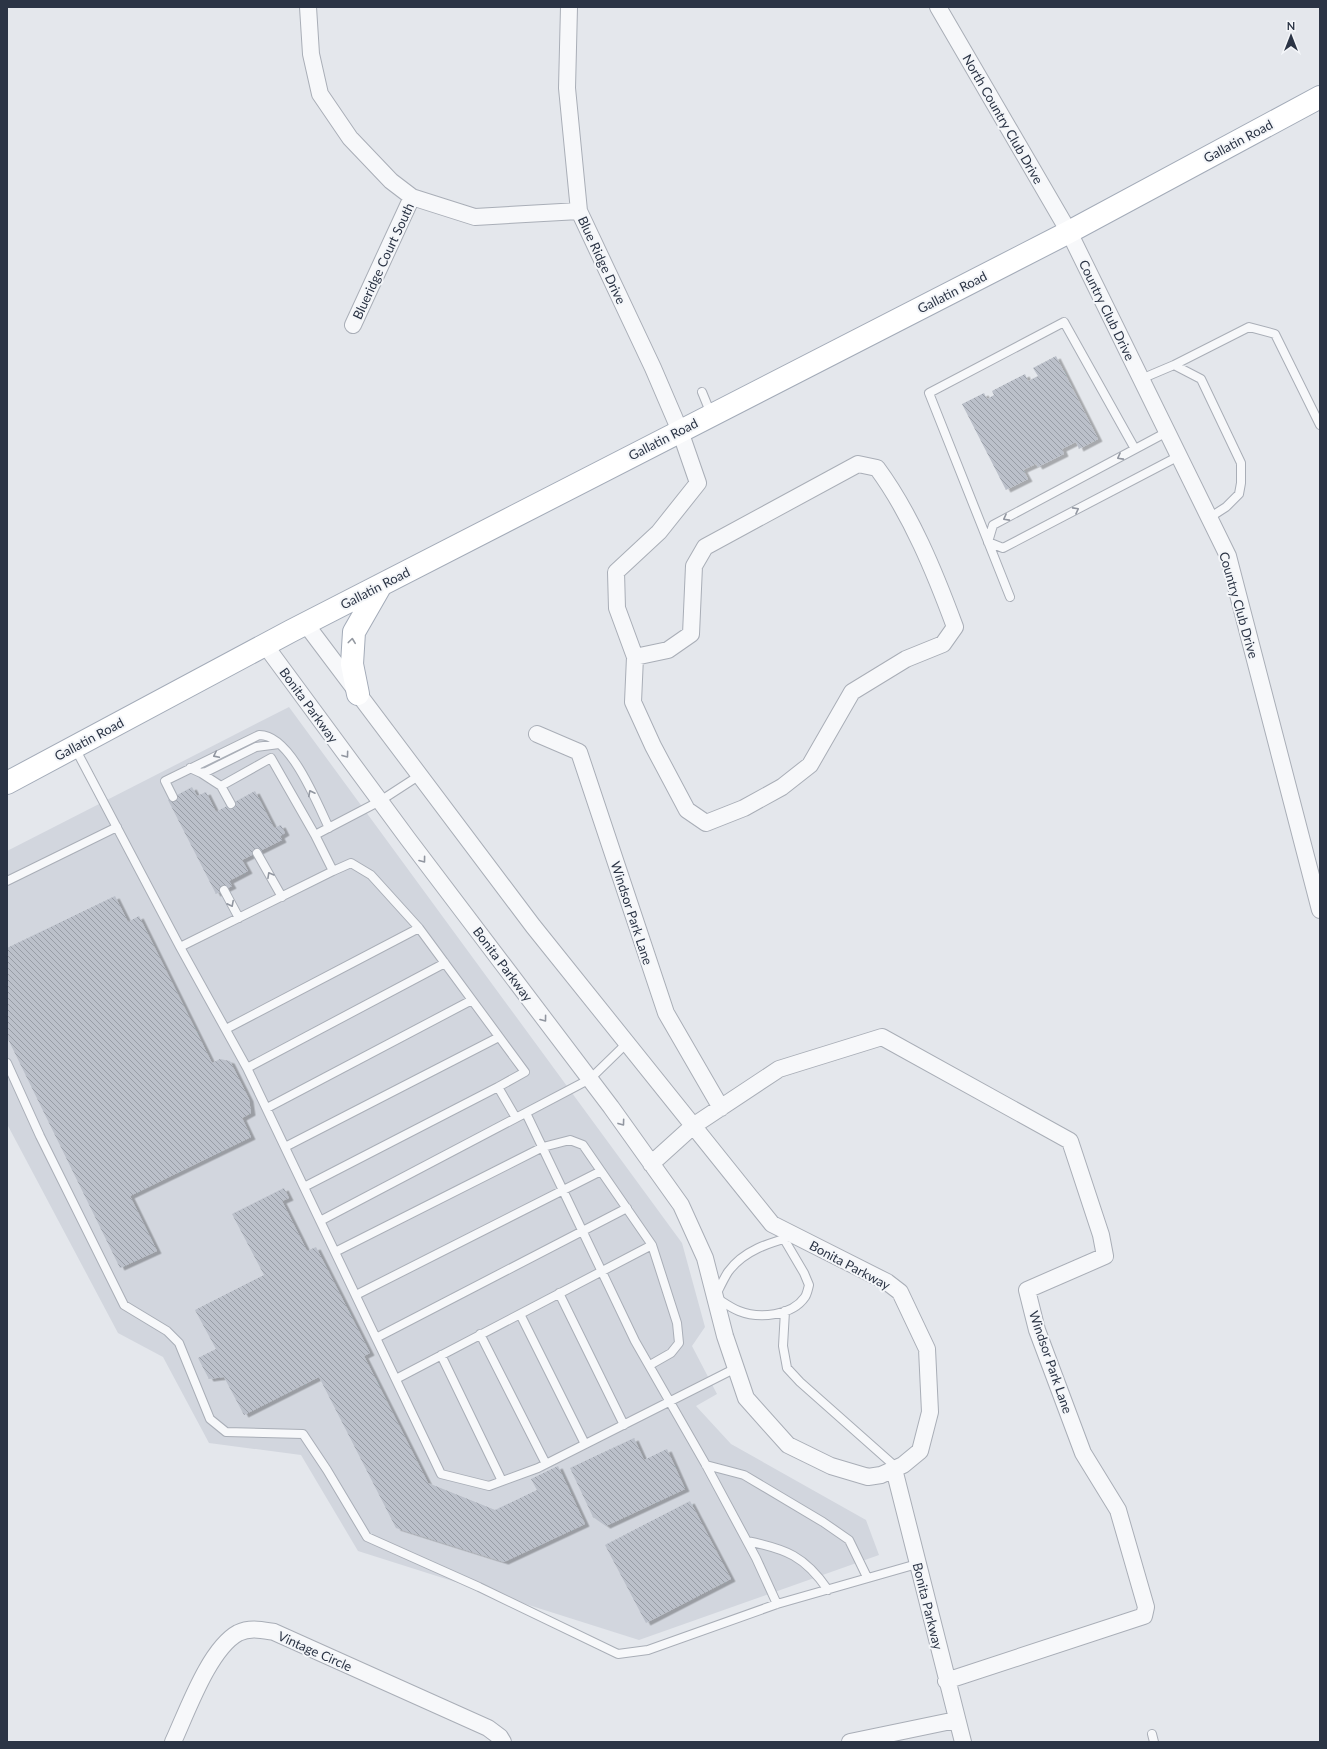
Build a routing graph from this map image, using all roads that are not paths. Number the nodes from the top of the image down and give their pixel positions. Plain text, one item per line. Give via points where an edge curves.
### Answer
1 (308, 7) edge
2 (569, 7) edge
3 (938, 7) edge
4 (1320, 96) edge
5 (412, 197) junction
6 (579, 210) junction
7 (1069, 232) junction
8 (353, 325) dead end
9 (1174, 365) junction
10 (1141, 379) junction
11 (702, 392) dead end
12 (712, 415) junction
13 (1320, 425) edge
14 (680, 431) junction
15 (1167, 432) junction
16 (1136, 449) junction
17 (1179, 456) junction
18 (1209, 518) junction
19 (988, 542) junction
20 (381, 585) junction
21 (1010, 597) dead end
22 (306, 624) junction
23 (265, 645) junction
24 (635, 657) junction
25 (358, 694) junction
26 (537, 734) dead end
27 (279, 744) junction
28 (74, 747) junction
29 (190, 768) junction
30 (202, 773) junction
31 (420, 775) junction
32 (7, 783) edge
33 (220, 786) junction
34 (173, 797) dead end
35 (380, 801) junction
36 (231, 804) dead end
37 (117, 827) junction
38 (329, 828) junction
39 (315, 835) junction
40 (257, 853) dead end
41 (333, 871) junction
42 (7, 881) edge
43 (224, 890) dead end
44 (282, 897) junction
45 (1320, 910) edge
46 (238, 918) junction
47 (419, 928) junction
48 (180, 947) junction
49 (445, 963) junction
50 (472, 1000) junction
51 (226, 1028) junction
52 (499, 1037) junction
53 (627, 1043) junction
54 (7, 1063) edge
55 (248, 1068) junction
56 (590, 1079) junction
57 (498, 1088) junction
58 (266, 1108) junction
59 (721, 1108) junction
60 (526, 1113) junction
61 (516, 1118) junction
62 (693, 1126) junction
63 (285, 1147) junction
64 (543, 1148) junction
65 (652, 1164) junction
66 (601, 1171) junction
67 (304, 1187) junction
68 (563, 1190) junction
69 (627, 1208) junction
70 (320, 1221) junction
71 (582, 1231) junction
72 (790, 1237) junction
73 (652, 1245) junction
74 (335, 1252) junction
75 (602, 1271) junction
76 (559, 1293) junction
77 (356, 1295) junction
78 (715, 1297) junction
79 (785, 1311) junction
80 (520, 1314) junction
81 (480, 1334) junction
82 (376, 1338) junction
83 (441, 1355) junction
84 (650, 1364) junction
85 (736, 1368) junction
86 (396, 1379) junction
87 (670, 1401) junction
88 (624, 1425) junction
89 (585, 1444) junction
90 (546, 1464) junction
91 (706, 1465) junction
92 (896, 1468) junction
93 (502, 1481) junction
94 (747, 1541) junction
95 (917, 1564) junction
96 (867, 1577) junction
97 (828, 1590) junction
98 (777, 1604) junction
99 (946, 1681) junction
100 (956, 1720) junction
101 (173, 1742) edge
102 (503, 1742) edge
103 (850, 1742) edge
104 (963, 1742) edge

1 - 5 street via 311,54 320,94 350,138 391,181
2 - 6 street, Blue Ridge Drive via 566,88
3 - 7 street, North Country Club Drive
4 - 7 main road, Gallatin Road
5 - 6 street via 475,217
5 - 8 street, Blueridge Court South
6 - 14 street, Blue Ridge Drive
7 - 10 street, Country Club Drive
7 - 12 main road, Gallatin Road
9 - 10 lane
9 - 13 lane via 1249,327 1275,334
9 - 18 lane via 1201,379 1240,463 1239,494 1226,507
10 - 15 street, Country Club Drive
11 - 12 lane
12 - 14 main road, Gallatin Road
14 - 20 main road, Gallatin Road
14 - 24 street, Blue Ridge Drive via 698,483 659,532 616,572 617,608
15 - 16 lane
15 - 17 street, Country Club Drive
16 -> 19 lane via 993,525
16 - 19 lane via 1064,322 929,393
17 - 18 street, Country Club Drive
19 -> 17 lane via 1003,548
18 - 45 street, Country Club Drive via 1228,556
19 - 21 lane
20 - 22 main road, Gallatin Road
25 -> 20 main road via 352,664 354,632
22 - 23 main road, Gallatin Road
22 - 25 street, Bonita Parkway
23 - 28 main road, Gallatin Road
23 -> 35 street, Bonita Parkway
24 - 24 street via 668,650 691,634 694,566 705,547 858,464 877,468 896,493 955,627 943,644 906,659 852,692 810,765 782,787 744,808 706,823 687,810 633,702
25 - 31 street, Bonita Parkway
26 - 59 street, Windsor Park Lane via 579,752 666,1013
27 -> 29 lane via 274,738 259,735
27 - 30 lane via 256,747
38 -> 27 lane via 292,756
28 - 32 main road, Gallatin Road
28 - 37 lane
29 - 30 lane
29 - 34 lane via 165,781
30 - 33 lane
31 - 35 lane
31 - 53 street, Bonita Parkway via 533,926
33 - 36 lane
33 - 39 lane via 271,758
35 - 38 lane
35 -> 56 street, Bonita Parkway
37 - 42 lane
37 - 48 lane
38 - 39 lane
39 - 41 lane
44 -> 40 lane
41 - 44 lane
41 - 47 lane via 351,863 371,875
43 -> 46 lane
44 - 46 lane
46 - 48 lane
47 - 49 lane
47 - 51 lane
48 - 51 lane
49 - 50 lane
49 - 55 lane
50 - 52 lane
50 - 58 lane
51 - 55 lane
52 - 57 lane via 525,1072
52 - 63 lane
53 - 56 lane
53 - 62 street, Bonita Parkway
54 - 98 lane via 40,1136 124,1305 167,1332 179,1343 210,1419 226,1432 303,1434 367,1537 479,1587 618,1654 648,1650
55 - 58 lane
56 - 60 lane
56 -> 65 street, Bonita Parkway
57 - 61 lane
57 - 67 lane
58 - 63 lane
59 - 62 street, Windsor Park Lane
59 - 99 street, Windsor Park Lane via 779,1069 882,1037 1070,1141 1101,1235 1105,1256 1027,1290 1037,1330 1083,1453 1118,1510 1146,1607 1144,1616
60 - 61 lane
60 - 64 lane
61 - 70 lane
62 - 65 street, Windsor Park Lane
62 - 72 street, Bonita Parkway via 772,1224
63 - 67 lane
64 - 66 lane via 570,1140 583,1145
64 - 68 lane
64 - 74 lane
65 - 78 street, Bonita Parkway via 681,1205 705,1258
66 - 68 lane
66 - 69 lane
67 - 70 lane
68 - 71 lane
68 - 77 lane
69 - 71 lane
69 - 73 lane
70 - 74 lane
71 - 75 lane
71 - 82 lane
72 - 78 lane via 763,1244 744,1256 728,1272
72 - 79 lane via 809,1285 804,1297
72 - 92 street, Bonita Parkway via 887,1282 900,1292 927,1349 930,1412 920,1451
73 - 75 lane
73 - 84 lane via 677,1322 680,1343 671,1353
74 - 77 lane
75 - 76 lane
75 - 84 lane via 635,1341
76 - 80 lane
76 - 88 lane
77 - 82 lane
78 - 79 lane via 739,1311 754,1315 772,1315
78 - 85 street, Bonita Parkway
79 - 92 lane via 783,1346 787,1368
80 - 81 lane
80 - 89 lane
81 - 83 lane
81 - 90 lane
82 - 86 lane
83 - 86 lane
83 - 93 lane
84 - 87 lane
85 - 87 lane
85 - 92 street, Bonita Parkway via 746,1398 788,1445 831,1466 868,1477 881,1475
86 - 93 lane via 441,1474 490,1486
87 - 88 lane
87 - 91 lane
88 - 89 lane
89 - 90 lane
90 - 93 lane
91 - 94 lane
91 - 96 lane via 744,1475 824,1522 849,1540
92 - 95 street, Bonita Parkway
94 - 97 lane via 777,1548 797,1557 817,1573
94 - 98 lane
95 - 96 lane
95 - 99 street, Bonita Parkway
96 - 97 lane
97 - 98 lane
99 - 100 street, Bonita Parkway
100 - 103 street
100 - 104 street, Bonita Parkway
101 - 102 street, Vintage Circle via 213,1658 239,1633 254,1629 274,1632 488,1728

